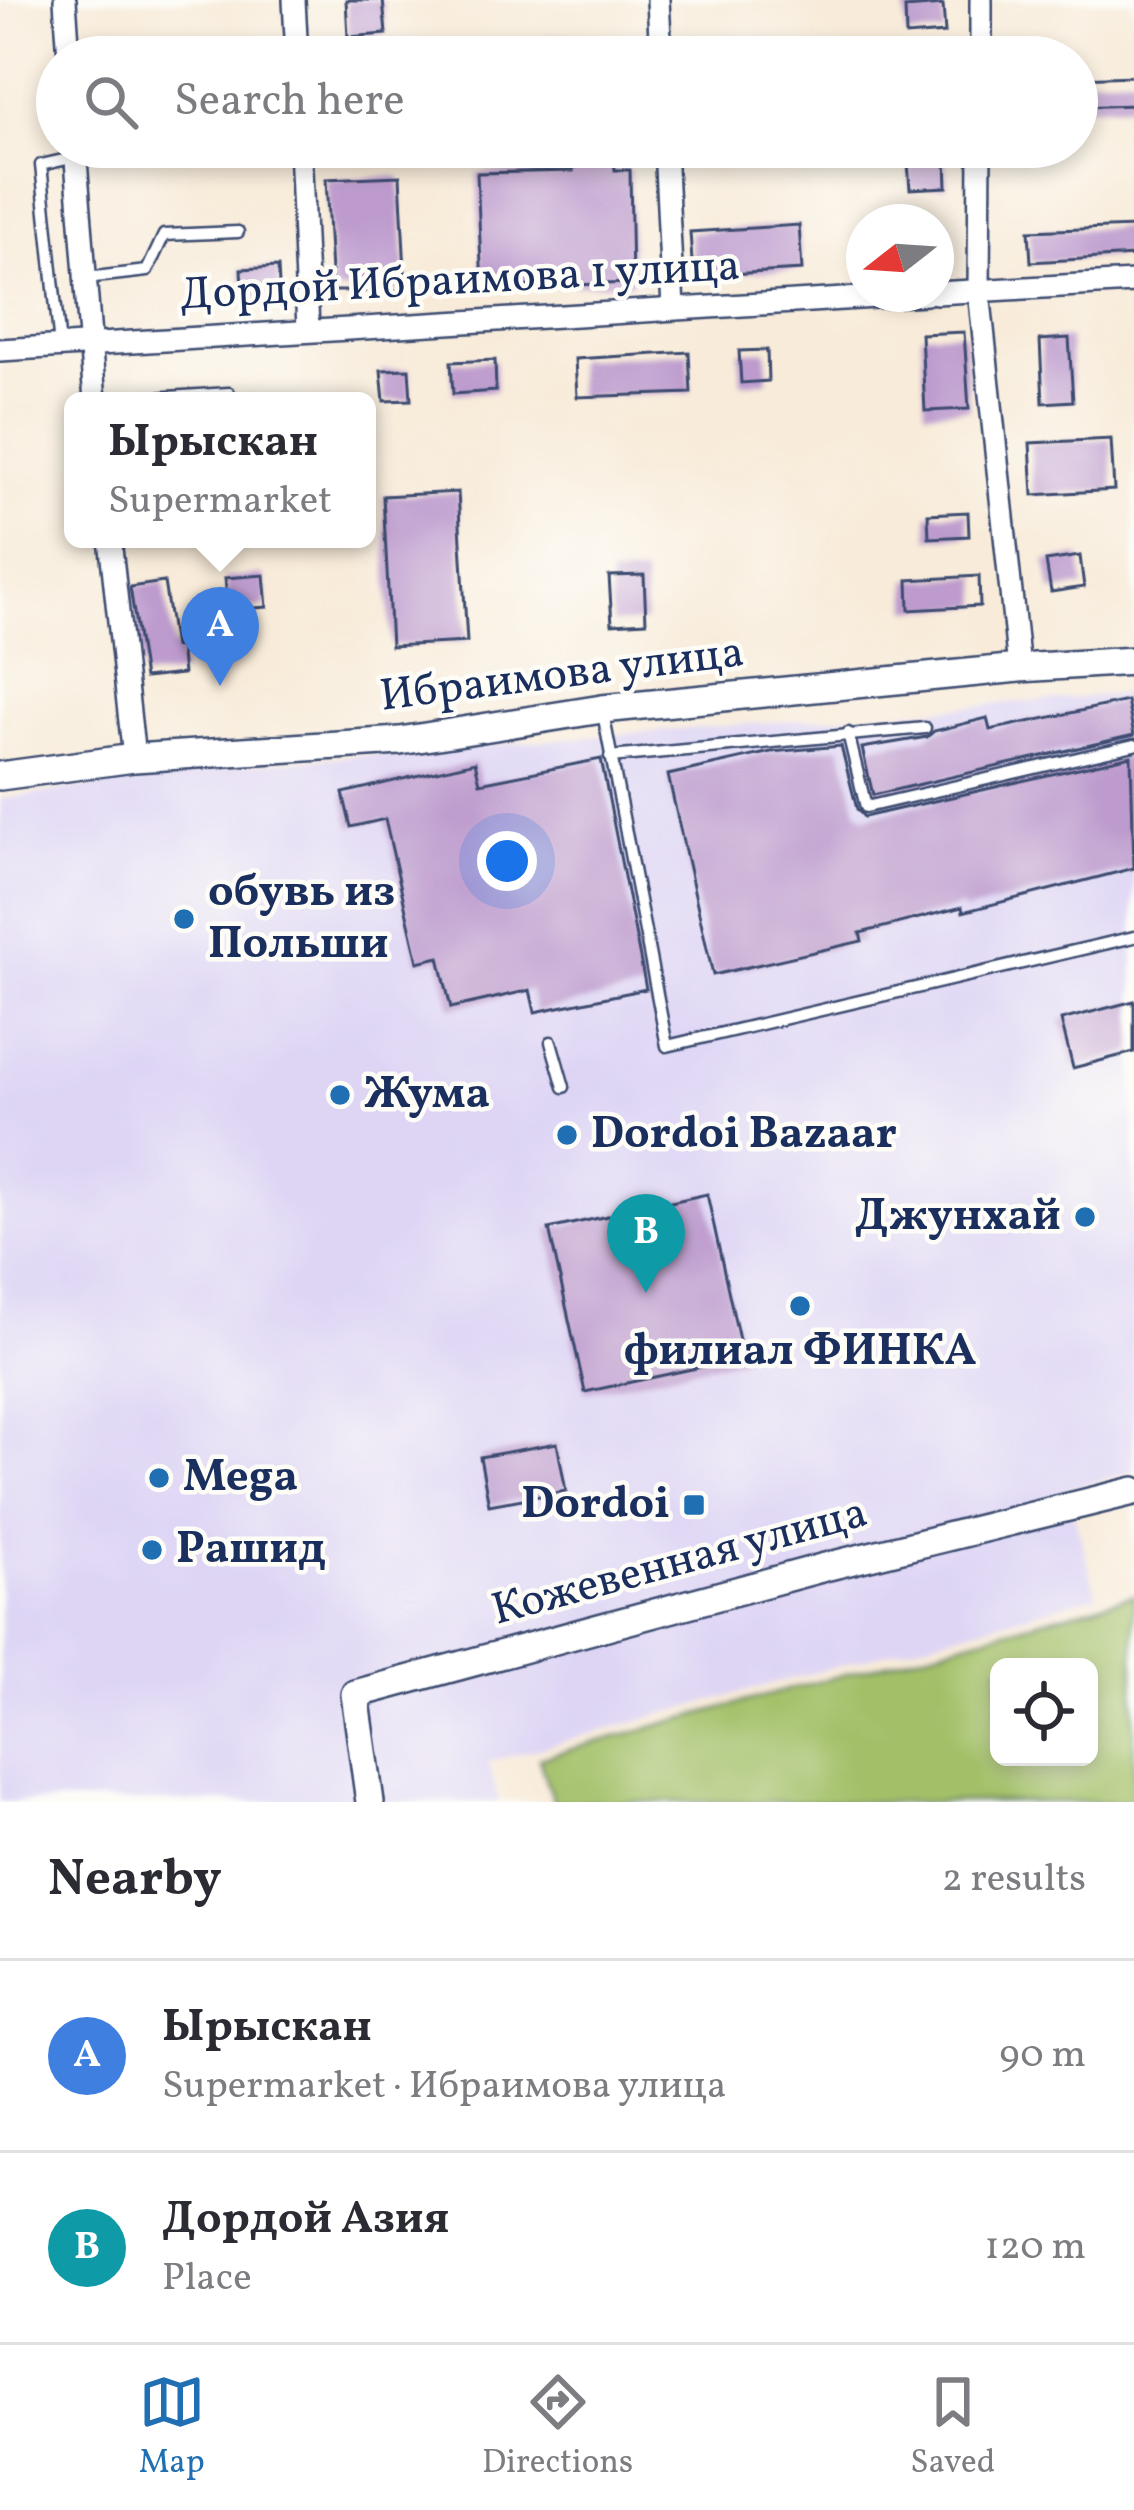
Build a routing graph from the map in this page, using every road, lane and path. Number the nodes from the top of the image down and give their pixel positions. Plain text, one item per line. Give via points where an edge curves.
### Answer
1 (65, 0) edge
2 (294, 0) edge
3 (658, 0) edge
4 (981, 0) edge
5 (68, 36) edge
6 (296, 36) edge
7 (660, 36) edge
8 (981, 36) edge
9 (41, 168) edge
10 (77, 168) edge
11 (301, 168) edge
12 (666, 168) edge
13 (980, 168) edge
14 (238, 232) dead end
15 (85, 278) junction
16 (1134, 282) edge
17 (979, 291) junction
18 (954, 292) edge
19 (846, 298) edge
20 (673, 308) junction
21 (308, 329) junction
22 (89, 345) junction
23 (60, 346) junction
24 (0, 350) edge
25 (94, 392) edge
26 (111, 548) edge
27 (1134, 661) edge
28 (1019, 668) junction
29 (602, 710) junction
30 (925, 728) dead end
31 (848, 733) junction
32 (1134, 745) edge
33 (610, 757) junction
34 (134, 758) junction
35 (0, 776) edge
36 (1134, 937) edge
37 (551, 1042) dead end
38 (564, 1087) dead end
39 (1134, 1491) edge
40 (370, 1802) edge

1 - 5 street
2 - 6 street
3 - 7 street
4 - 8 street
9 - 23 lane
10 - 15 street
11 - 21 street
12 - 20 street
13 - 17 street
14 - 15 lane via 164,235 147,271
15 - 22 street
16 - 17 street
17 - 18 street
17 - 28 street
19 - 20 street, Дордой Ибраимова 1 улица
20 - 21 street, Дордой Ибраимова 1 улица
21 - 22 street, Дордой Ибраимова 1 улица
22 - 23 street, Дордой Ибраимова 1 улица
22 - 25 street
23 - 24 street, Дордой Ибраимова 1 улица
26 - 34 street
27 - 28 main road, Ибраимова улица
28 - 29 main road, Ибраимова улица
29 - 33 lane
29 - 34 main road, Ибраимова улица via 400,741
30 - 31 lane
31 - 32 lane via 866,807
31 - 33 lane
33 - 36 lane via 667,1046
34 - 35 main road, Ибраимова улица
37 - 38 lane
39 - 40 main road, Кожевенная улица via 355,1694

